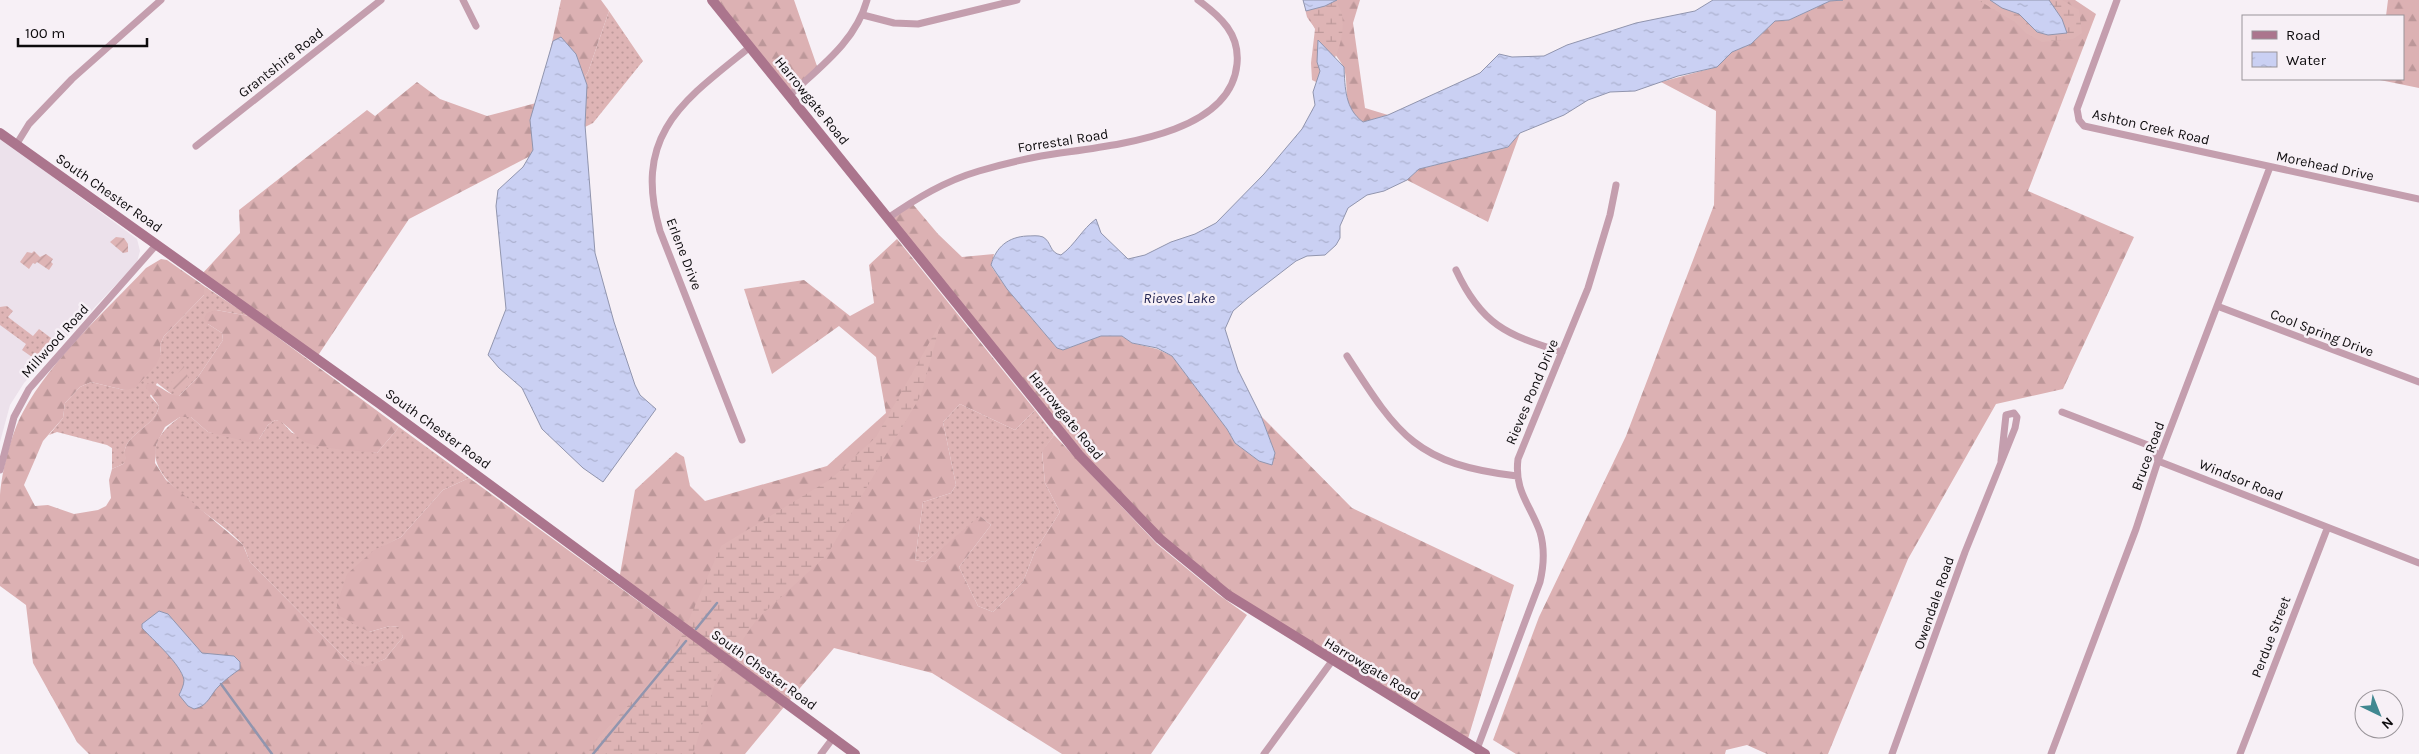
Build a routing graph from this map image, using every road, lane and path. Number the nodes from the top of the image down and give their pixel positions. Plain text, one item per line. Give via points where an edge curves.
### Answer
1 (161, 0) edge
2 (381, 0) edge
3 (463, 0) edge
4 (712, 0) edge
5 (867, 0) edge
6 (1017, 0) edge
7 (1198, 0) edge
8 (2117, 0) edge
9 (863, 15) junction
10 (476, 26) dead end
11 (750, 47) junction
12 (790, 95) junction
13 (0, 133) edge
14 (16, 145) junction
15 (196, 146) dead end
16 (2226, 157) joint
17 (2270, 167) junction
18 (1616, 185) dead end
19 (2419, 199) edge
20 (888, 218) junction
21 (157, 244) junction
22 (1456, 270) dead end
23 (2217, 306) junction
24 (1562, 352) junction
25 (1348, 356) dead end
26 (2419, 382) edge
27 (2062, 412) dead end
28 (742, 440) dead end
29 (2001, 461) junction
30 (2158, 461) junction
31 (0, 470) edge
32 (1517, 476) junction
33 (2327, 528) junction
34 (2419, 563) edge
35 (1332, 661) junction
36 (833, 738) junction
37 (1481, 751) edge
38 (821, 754) edge
39 (855, 754) edge
40 (1264, 754) edge
41 (1892, 754) edge
42 (2052, 754) edge
43 (2240, 754) edge

1 - 14 street via 72,79 29,124
2 - 15 street, Grantshire Road
3 - 10 street
4 - 11 main road, Harrowgate Road
5 - 9 street
6 - 9 street via 918,24 894,24
7 - 20 street, Forrestal Road via 1218,15 1230,30 1237,50 1233,81 1214,109 1192,121 1117,145 1023,160 957,178 921,195
8 - 16 street, Ashton Creek Road via 2077,109 2079,120 2088,128
9 - 12 street via 842,46
11 - 12 main road, Harrowgate Road
11 - 28 street, Erlene Drive via 698,88 676,112 660,141 652,180 660,231
12 - 20 main road, Harrowgate Road
13 - 14 main road, South Chester Road
14 - 21 main road, South Chester Road
16 - 17 street, Morehead Drive
17 - 19 street, Morehead Drive
17 - 23 street, Bruce Road
18 - 24 street, Rieves Pond Drive via 1588,288
20 - 35 main road, Harrowgate Road via 1079,455 1146,526 1228,595
21 - 31 street, Millwood Road via 29,389 14,417
21 - 36 main road, South Chester Road
22 - 24 street via 1474,304 1494,324 1511,334
23 - 26 street, Cool Spring Drive
23 - 30 street, Bruce Road
24 - 32 street, Rieves Pond Drive via 1521,449
25 - 32 street via 1394,425 1418,446 1455,464
27 - 30 street, Windsor Road via 2153,447
29 - 29 street, Owendale Road via 2006,415 2014,413 2017,421
29 - 41 street, Owendale Road via 1948,596 1934,643
30 - 33 street, Windsor Road
30 - 42 street, Bruce Road
32 - 37 street, Rieves Pond Drive via 1521,495 1539,531 1543,569
33 - 34 street, Windsor Road
33 - 43 street, Perdue Street
35 - 37 main road, Harrowgate Road
35 - 40 street
36 - 38 street
36 - 39 main road, South Chester Road

